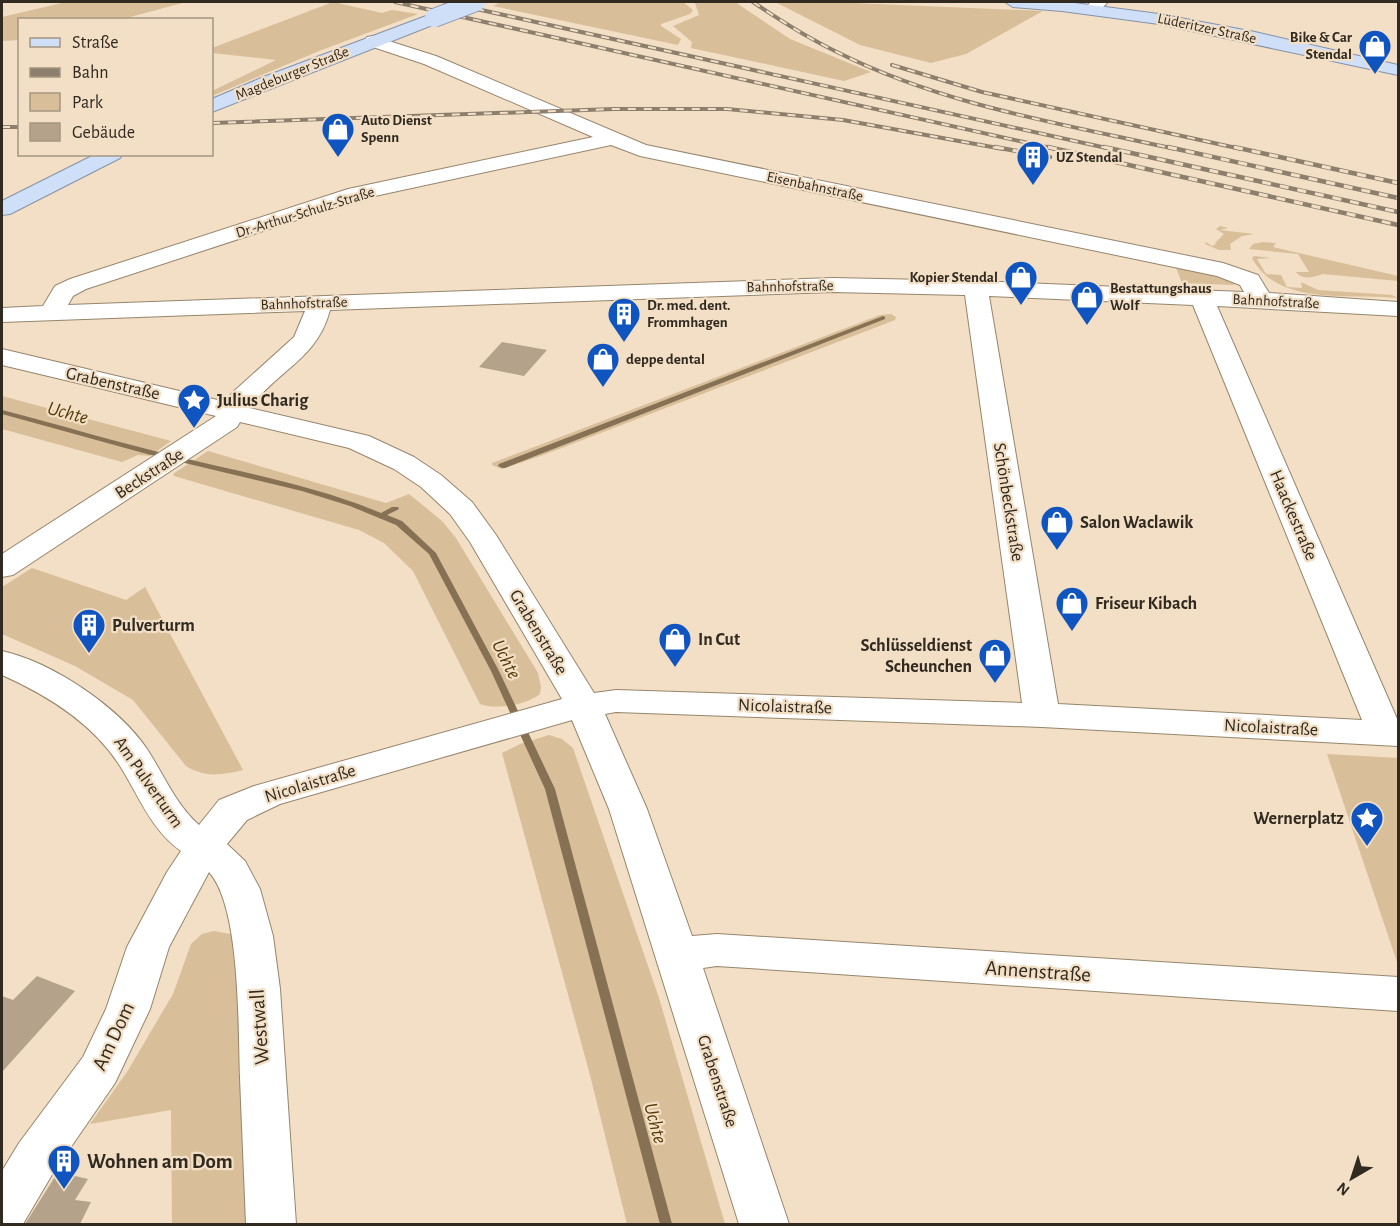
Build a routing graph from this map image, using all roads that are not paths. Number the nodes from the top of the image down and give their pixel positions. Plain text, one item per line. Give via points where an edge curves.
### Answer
1 (476, 2) edge
2 (1013, 2) edge
3 (1096, 4) edge
4 (373, 41) junction
5 (1398, 70) edge
6 (213, 106) edge
7 (611, 139) junction
8 (109, 156) edge
9 (2, 210) edge
10 (976, 288) junction
11 (1202, 297) junction
12 (1260, 300) junction
13 (320, 302) junction
14 (56, 304) junction
15 (1398, 309) edge
16 (2, 315) edge
17 (2, 357) edge
18 (233, 412) junction
19 (2, 568) edge
20 (2, 662) edge
21 (569, 710) junction
22 (1042, 715) junction
23 (1392, 734) edge
24 (204, 846) junction
25 (677, 954) junction
26 (1398, 994) edge
27 (2, 1215) edge
28 (271, 1224) edge
29 (764, 1224) edge

1 - 4 main road, bridge
2 - 3 main road, Lüderitzer Straße
3 - 5 main road, Lüderitzer Straße
4 - 6 main road, Magdeburger Straße
4 - 7 street, Eisenbahnstraße via 430,60
7 - 12 street, Eisenbahnstraße via 660,154 1233,272 1250,280
7 - 14 street, Dr.-Arthur-Schulz-Straße via 334,200 78,284
8 - 9 main road
10 - 11 street, Bahnhofstraße
10 - 13 street, Bahnhofstraße via 787,285
10 - 22 street, Schönbeckstraße
11 - 12 street, Bahnhofstraße
11 - 23 street, Haackestraße
12 - 15 street, Bahnhofstraße
13 - 14 street, Bahnhofstraße
13 - 18 street, Beckstraße via 305,341
14 - 16 street, Bahnhofstraße
17 - 18 street, Grabenstraße
18 - 19 street, Beckstraße via 227,421 153,471
18 - 21 street, Grabenstraße via 370,447 448,494 485,542
20 - 24 street, Am Pulverturm via 91,710 131,753 173,822
21 - 22 street, Nicolaistraße via 638,700
21 - 24 street, Nicolaistraße via 245,804 226,818
21 - 25 street, Grabenstraße via 602,743
22 - 23 street, Nicolaistraße
24 - 27 street, Am Dom via 158,925 128,1009 99,1070 36,1158
24 - 28 street, Westwall via 231,870 248,910 258,1000
25 - 26 street, Annenstraße via 717,950
25 - 29 street, Grabenstraße

